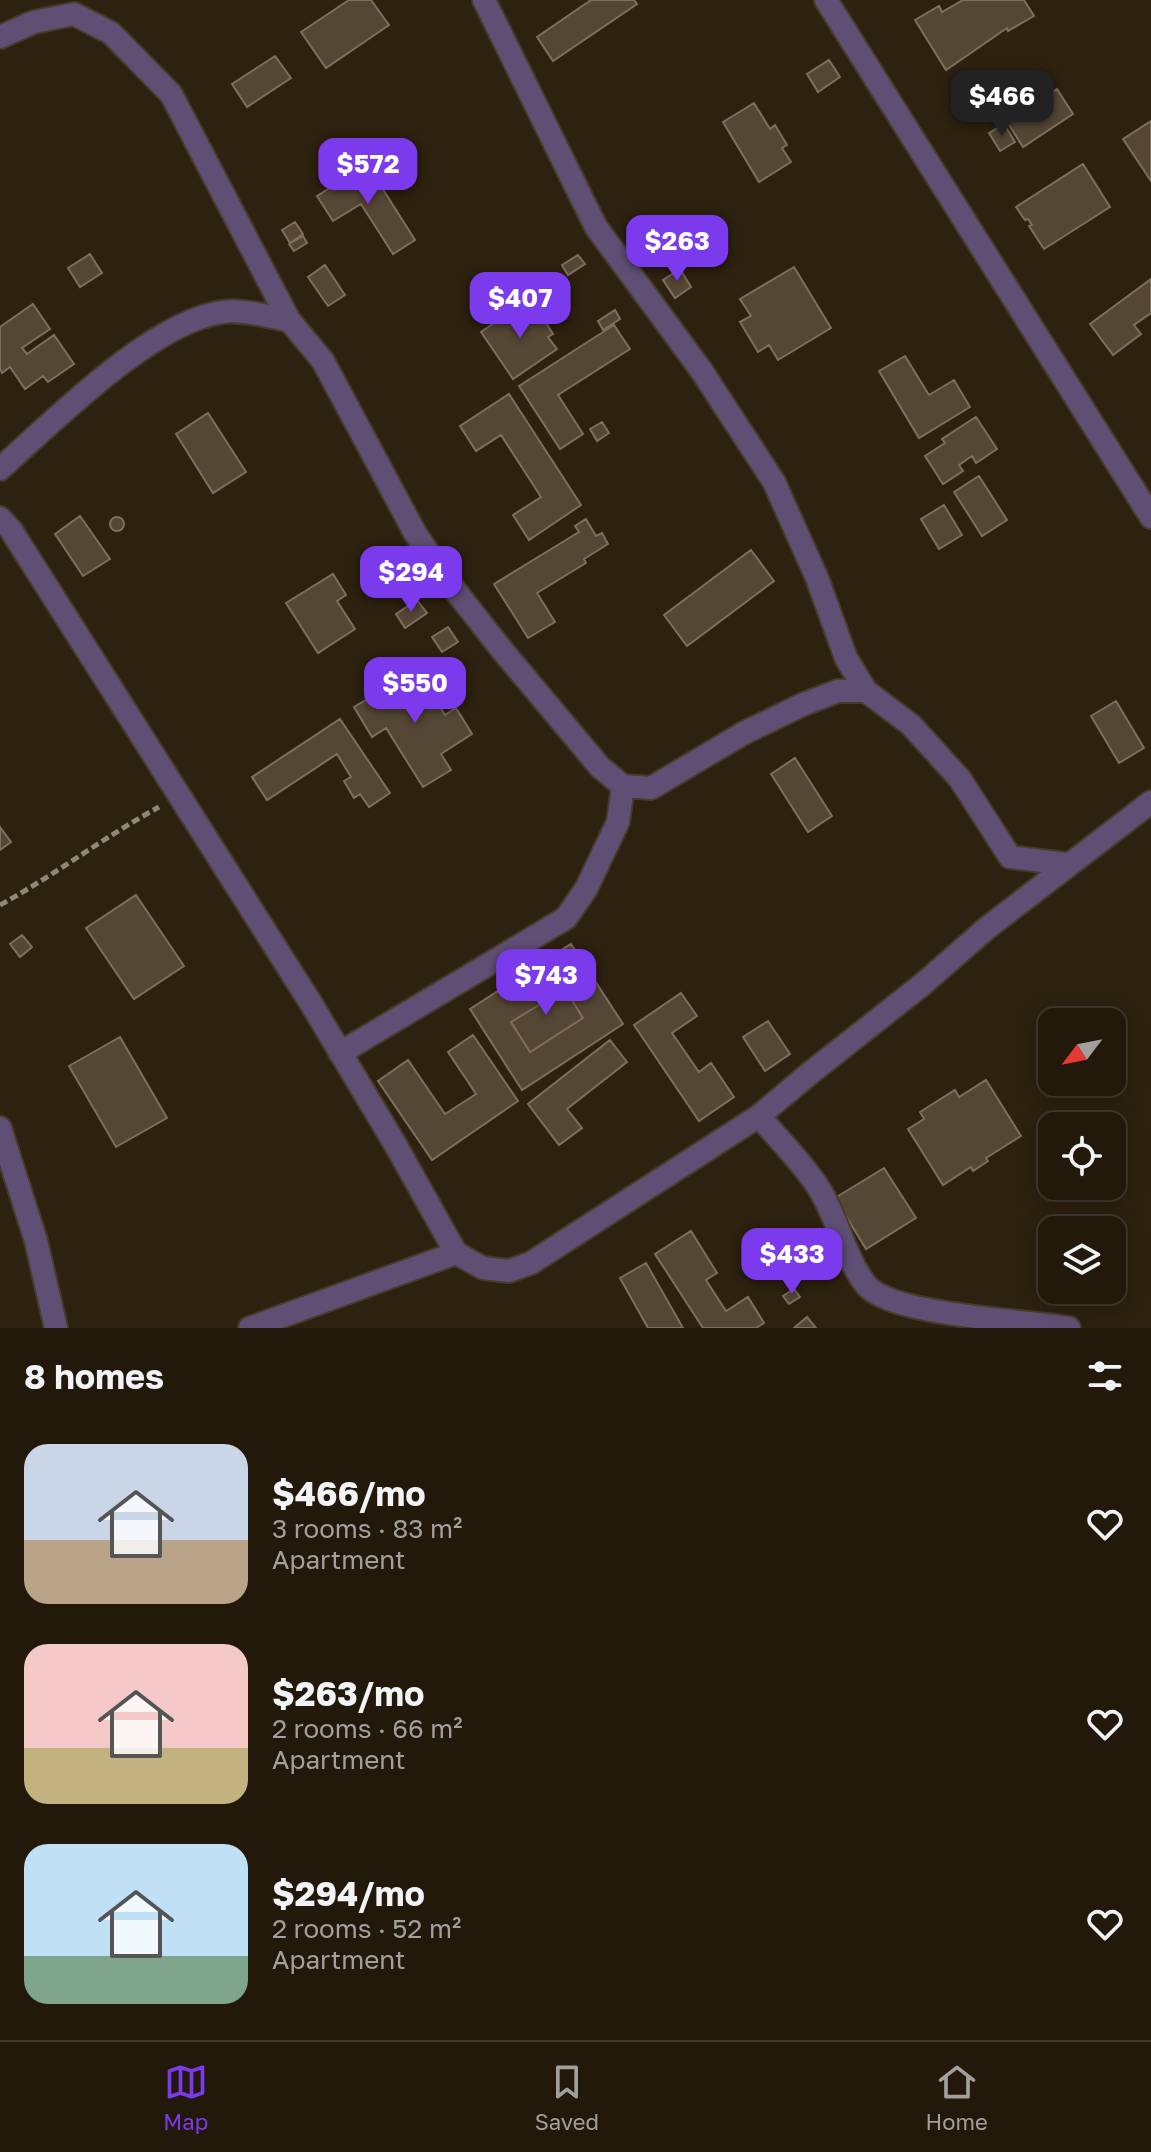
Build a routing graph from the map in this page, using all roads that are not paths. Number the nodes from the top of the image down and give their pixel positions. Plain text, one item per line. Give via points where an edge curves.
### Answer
1 (484, 0) edge
2 (826, 0) edge
3 (0, 37) edge
4 (289, 320) junction
5 (0, 469) edge
6 (1151, 517) edge
7 (0, 518) edge
8 (866, 691) junction
9 (623, 786) junction
10 (1151, 802) edge
11 (1066, 864) junction
12 (340, 1053) junction
13 (759, 1116) junction
14 (0, 1128) edge
15 (456, 1253) junction
16 (899, 1302) junction
17 (56, 1328) edge
18 (250, 1328) edge
19 (922, 1328) edge
20 (1069, 1328) edge

1 - 8 street via 596,227 701,370 774,482 846,658
2 - 6 street
3 - 4 street via 34,22 74,14 111,33 171,94
4 - 5 street via 225,312 174,330 113,369
4 - 9 street via 323,361 415,533 447,580 600,767
7 - 12 street
8 - 9 street via 838,691 804,704 651,788
8 - 11 street via 911,725 960,779 1010,857
9 - 12 street via 618,822 566,918
10 - 11 street
11 - 13 street
12 - 15 street
13 - 15 street via 531,1263 509,1271 483,1268
13 - 16 street via 819,1188 868,1286
14 - 17 street via 36,1241
15 - 18 street
16 - 19 street
16 - 20 street

